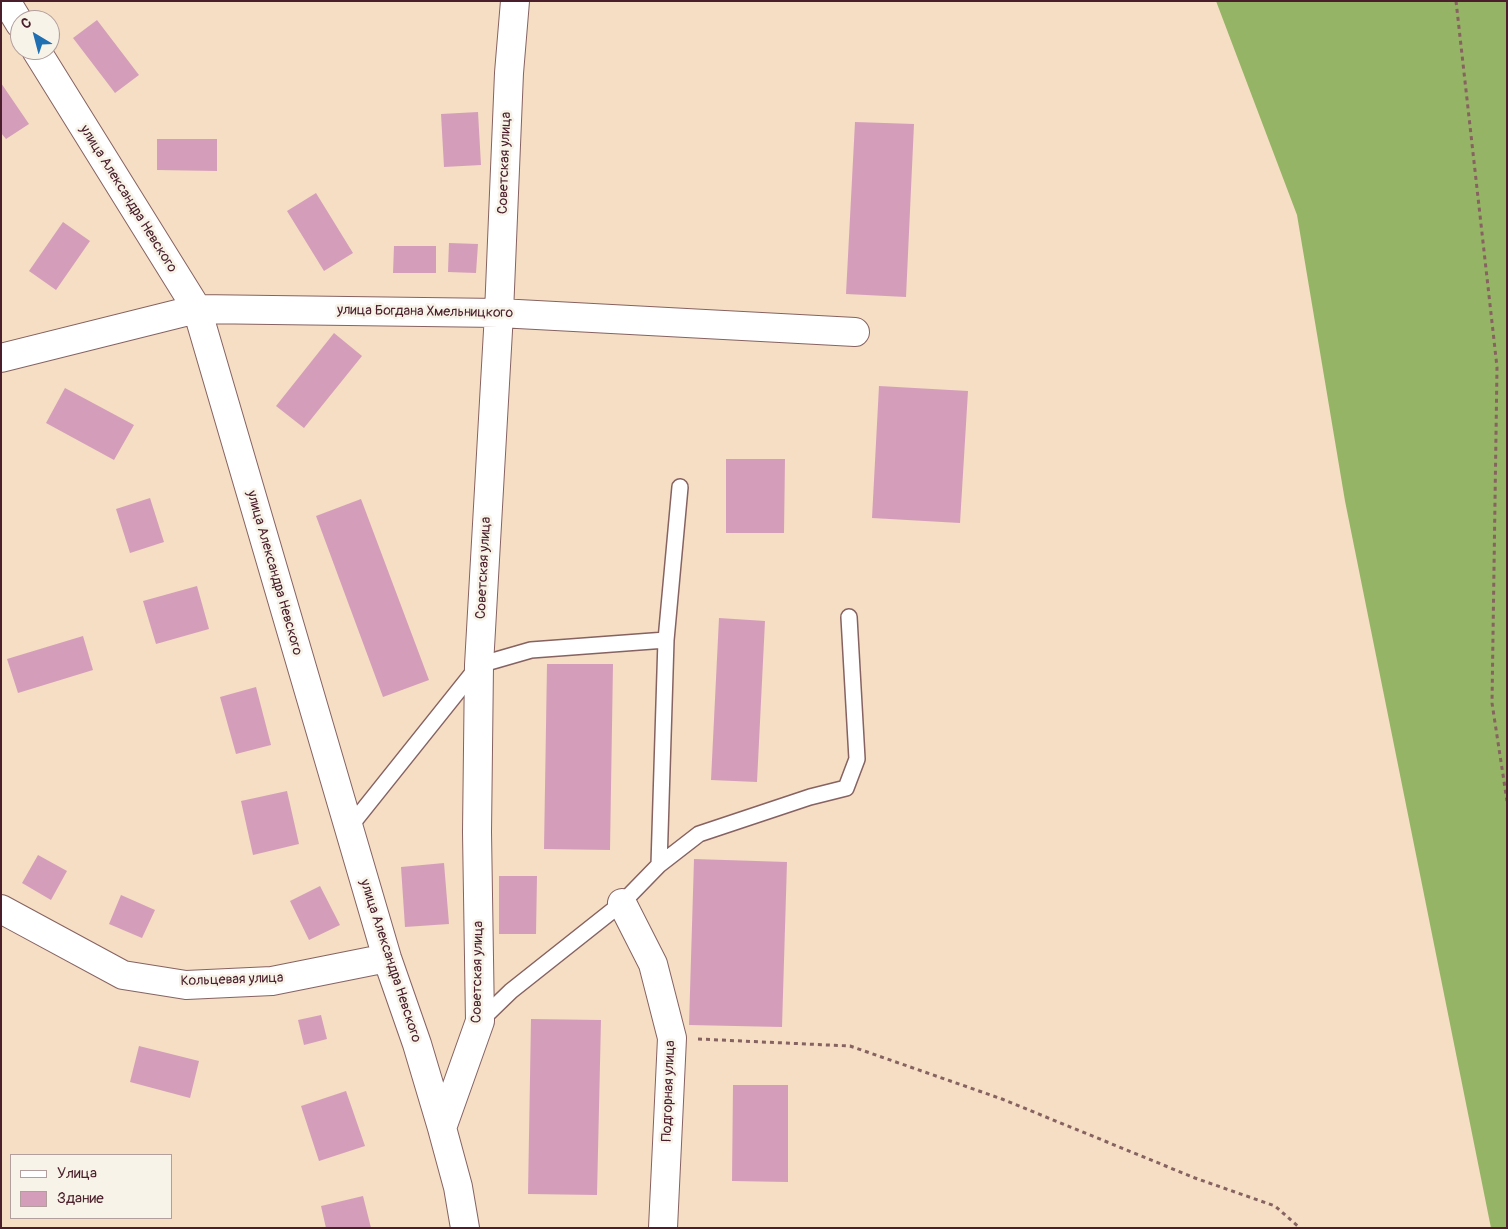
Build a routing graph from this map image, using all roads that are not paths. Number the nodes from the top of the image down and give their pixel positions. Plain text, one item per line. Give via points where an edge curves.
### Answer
1 (515, 1) edge
2 (42, 60) edge
3 (197, 309) junction
4 (499, 313) junction
5 (855, 332) dead end
6 (1, 358) edge
7 (680, 486) dead end
8 (849, 617) dead end
9 (666, 640) junction
10 (478, 665) junction
11 (348, 829) junction
12 (659, 865) junction
13 (622, 903) junction
14 (1, 909) edge
15 (387, 958) junction
16 (480, 1021) junction
17 (442, 1128) junction
18 (464, 1228) edge
19 (663, 1228) edge

1 - 4 street, Советская улица
2 - 3 street, улица Александра Невского
3 - 4 street, улица Богдана Хмельницкого
3 - 6 street, улица Богдана Хмельницкого
3 - 11 street, улица Александра Невского
4 - 5 street, улица Богдана Хмельницкого
4 - 10 street, Советская улица
7 - 9 lane
8 - 12 lane via 857,759 846,788 699,834
9 - 10 lane via 531,650
9 - 12 lane
10 - 11 lane
10 - 16 street, Советская улица
11 - 15 street, улица Александра Невского
12 - 13 lane
13 - 16 lane via 511,991
13 - 19 street, Подгорная улица via 653,964 672,1038
14 - 15 street, Кольцевая улица via 123,974 186,985 272,981
15 - 17 street, улица Александра Невского
16 - 17 street, Советская улица
17 - 18 street, улица Александра Невского via 458,1187

